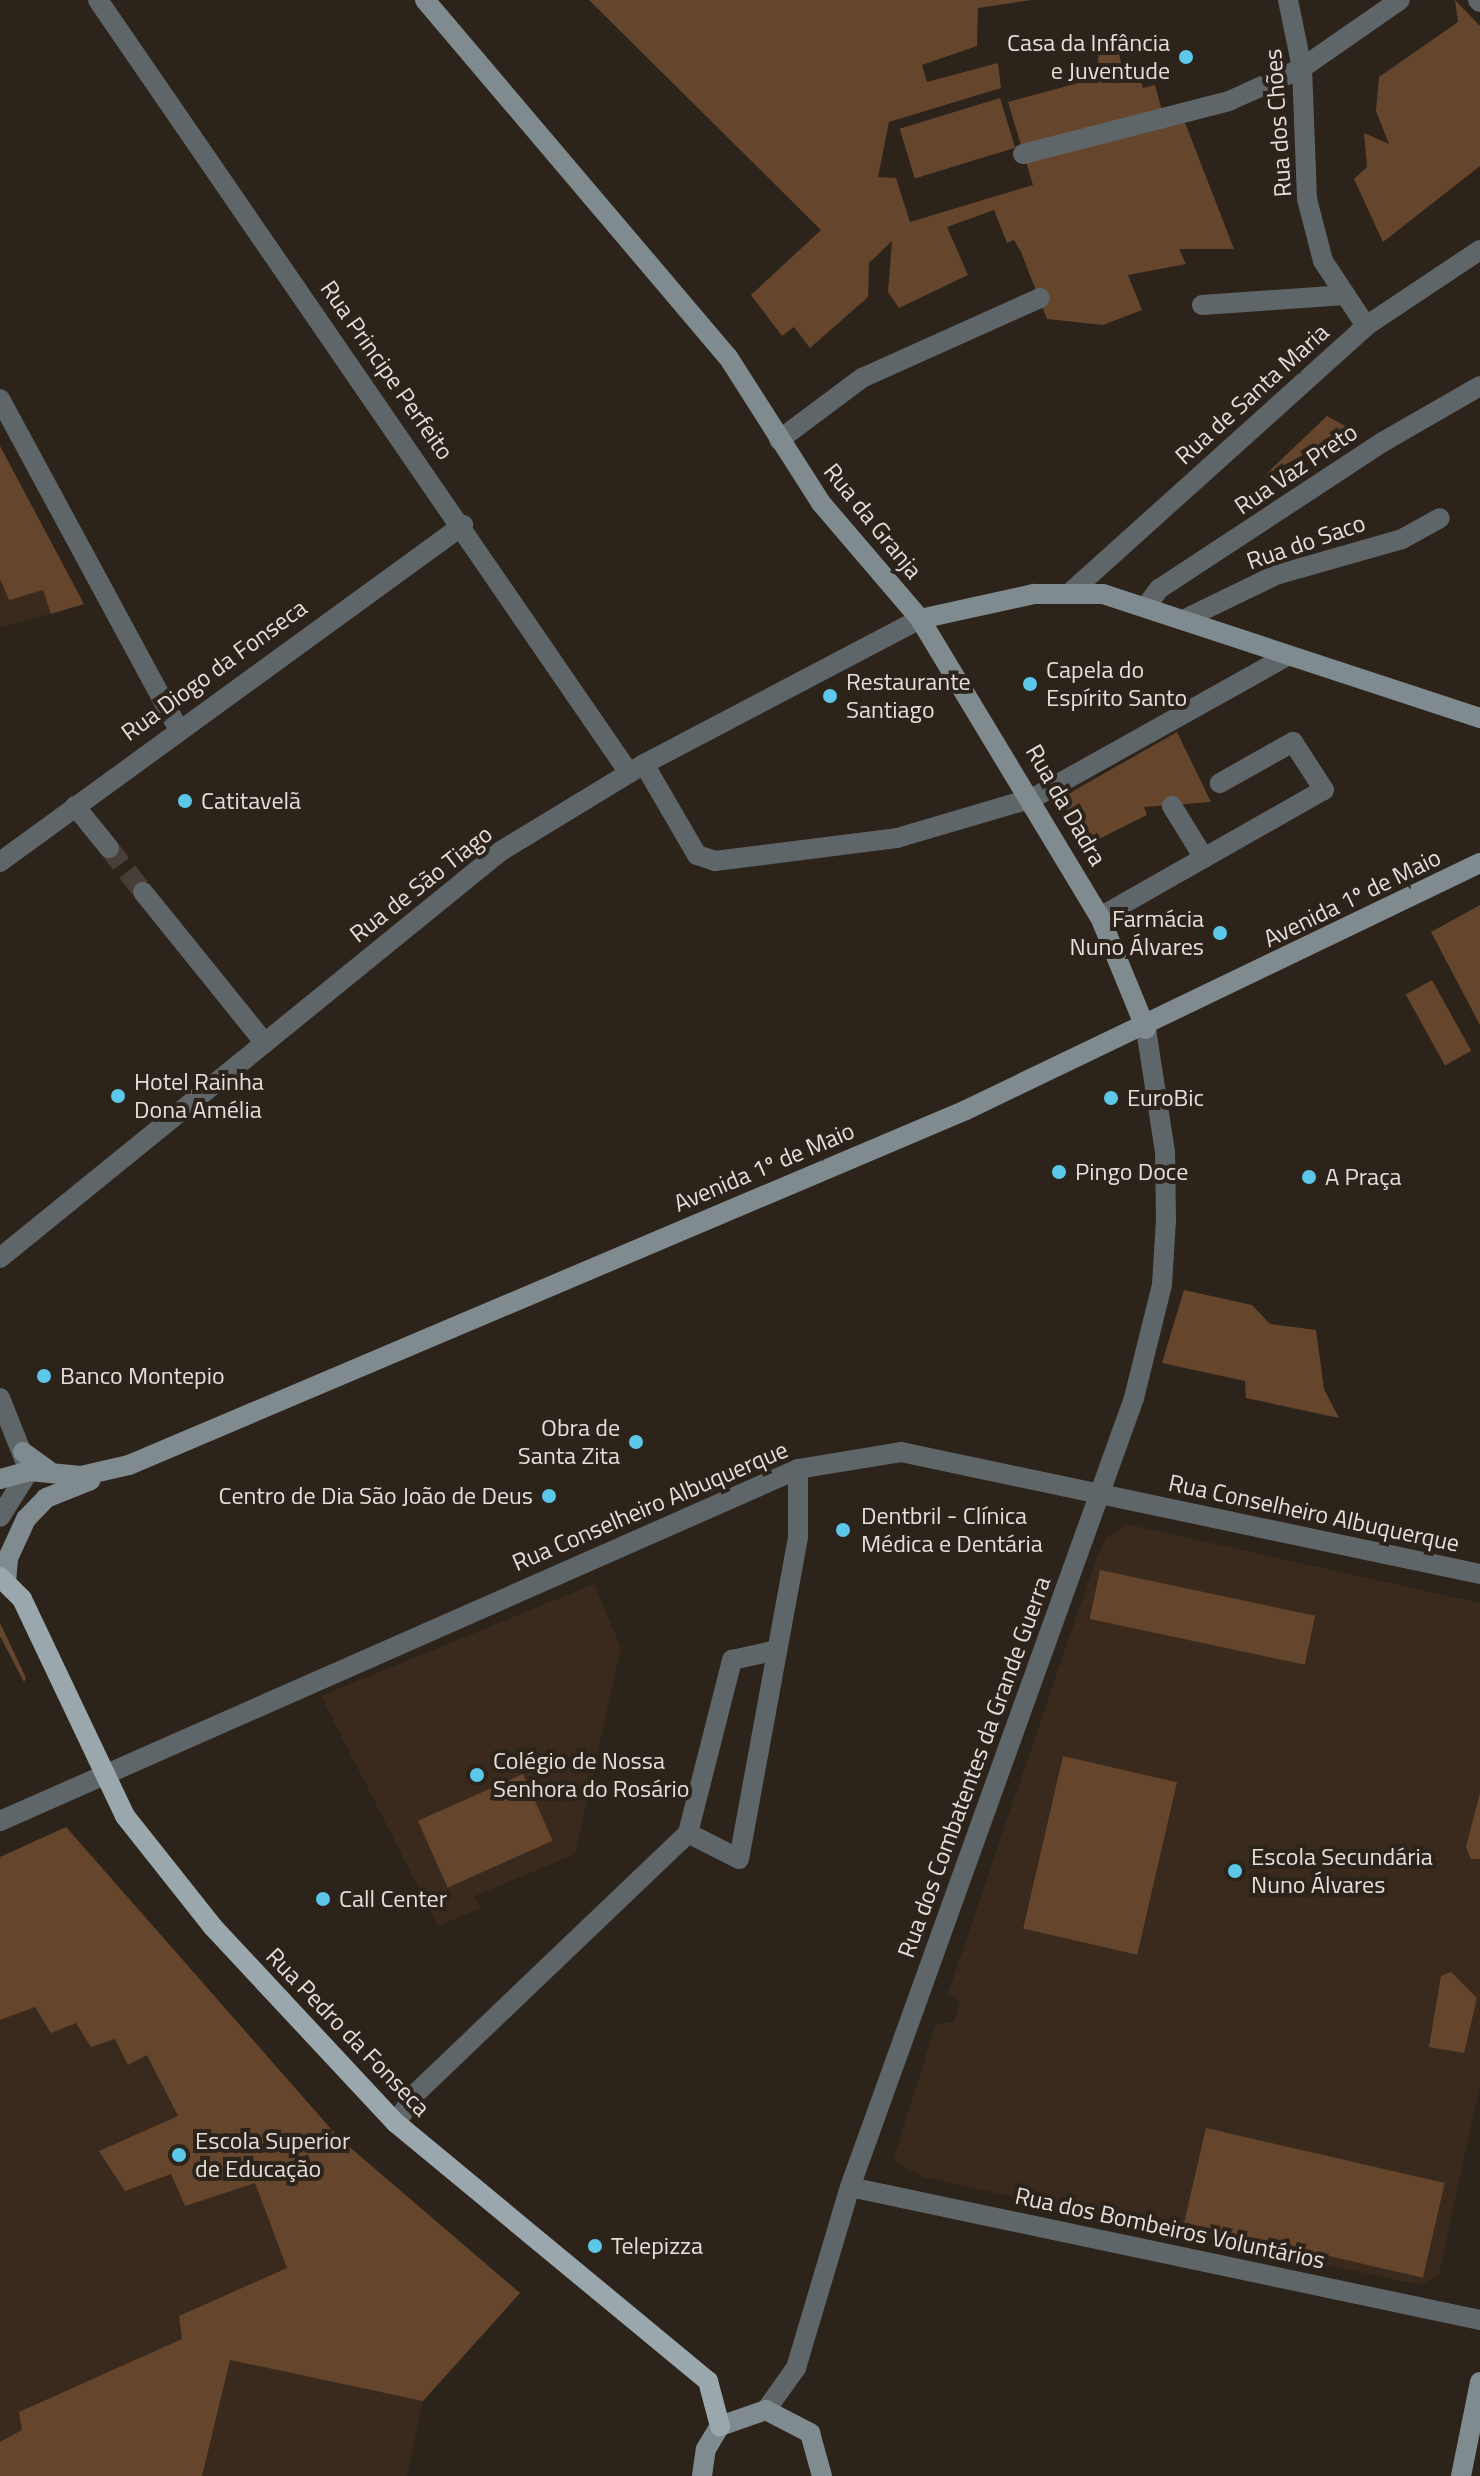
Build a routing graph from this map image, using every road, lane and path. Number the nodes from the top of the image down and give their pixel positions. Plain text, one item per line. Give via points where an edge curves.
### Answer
1 (98, 0) edge
2 (425, 0) edge
3 (1288, 0) edge
4 (1400, 0) edge
5 (1302, 68) junction
6 (1023, 154) dead end
7 (1480, 250) edge
8 (1346, 295) junction
9 (1040, 298) dead end
10 (1202, 305) dead end
11 (1366, 326) junction
12 (1480, 386) edge
13 (0, 399) edge
14 (779, 440) junction
15 (1440, 518) dead end
16 (463, 525) junction
17 (1072, 591) junction
18 (1148, 604) junction
19 (1189, 617) junction
20 (920, 619) junction
21 (1285, 657) junction
22 (1480, 718) edge
23 (177, 726) junction
24 (636, 768) junction
25 (1220, 783) dead end
26 (1033, 798) junction
27 (75, 806) junction
28 (1172, 806) dead end
29 (109, 848) tunnel mouth
30 (1204, 858) junction
31 (0, 862) edge
32 (1480, 863) edge
33 (143, 892) tunnel mouth
34 (1100, 917) junction
35 (1146, 1029) junction
36 (265, 1043) junction
37 (0, 1258) edge
38 (0, 1398) edge
39 (26, 1462) junction
40 (798, 1469) junction
41 (105, 1473) junction
42 (0, 1479) edge
43 (1100, 1496) junction
44 (0, 1517) edge
45 (1479, 1568) edge
46 (3, 1579) edge
47 (777, 1650) junction
48 (105, 1776) junction
49 (0, 1821) edge
50 (688, 1833) junction
51 (396, 2123) junction
52 (850, 2187) junction
53 (1480, 2320) edge
54 (1480, 2382) edge
55 (766, 2410) junction
56 (720, 2426) junction
57 (826, 2472) edge
58 (702, 2476) edge
59 (1461, 2476) edge

1 - 16 street, Rua Principe Perfeito
2 - 14 main road, Rua da Granja via 728,357
3 - 5 street, Rua dos Chões
4 - 5 street
5 - 6 street via 1229,101
5 - 8 street, Rua dos Chões via 1307,199 1323,261
7 - 11 street, Rua de Santa Maria
8 - 10 street
8 - 11 street, Rua dos Chões
9 - 14 street via 862,378
11 - 17 street, Rua de Santa Maria
12 - 18 street, Rua Vaz Preto via 1381,443 1159,589
13 - 23 street
14 - 20 main road, Rua da Granja via 821,503
15 - 19 street, Rua do Saco via 1402,539 1276,575
16 - 23 street, Rua Diogo da Fonseca
16 - 24 street, Rua Principe Perfeito
17 - 18 main road
17 - 20 main road
18 - 19 main road
19 - 21 main road
20 - 24 street, Rua de São Tiago
20 - 26 main road, Rua da Dadra
21 - 22 main road
21 - 26 street, Rua Principe Perfeito
23 - 27 street, Rua Diogo da Fonseca
24 - 26 street, Rua Principe Perfeito via 697,855 715,861 897,838
24 - 36 street, Rua de São Tiago via 501,851
25 - 30 street via 1293,742 1324,790
26 - 34 main road, Rua da Dadra
27 - 29 street
27 - 31 street, Rua Diogo da Fonseca
28 - 30 street
30 - 34 street
32 - 35 main road, Avenida 1º de Maio
33 - 36 street
34 - 35 main road, Rua da Dadra
35 - 41 main road, Avenida 1º de Maio
35 - 43 street, Rua dos Combatentes da Grande Guerra via 1165,1152 1162,1285
36 - 37 street, Rua de São Tiago
38 - 39 street
39 - 41 main road, Avenida 1º de Maio via 53,1473
39 - 42 main road
39 - 44 street
40 - 43 street, Rua Conselheiro Albuquerque via 901,1452
40 - 47 street via 798,1536
40 - 48 street, Rua Conselheiro Albuquerque
41 - 46 main road via 34,1509 13,1544
43 - 45 street, Rua Conselheiro Albuquerque
43 - 52 street, Rua dos Combatentes da Grande Guerra
46 - 48 main road, Rua Pedro da Fonseca via 22,1599
47 - 50 street via 732,1660
47 - 50 street via 739,1859
48 - 49 street, Rua Conselheiro Albuquerque
48 - 51 main road, Rua Pedro da Fonseca via 125,1816 213,1927
50 - 51 street via 414,2095
51 - 56 main road, Rua Pedro da Fonseca via 683,2357 719,2401
52 - 53 street, Rua dos Bombeiros Voluntários
52 - 55 street, Rua dos Combatentes da Grande Guerra via 796,2368
54 - 59 main road
55 - 56 main road
55 - 57 main road via 798,2421
56 - 58 main road via 706,2449

